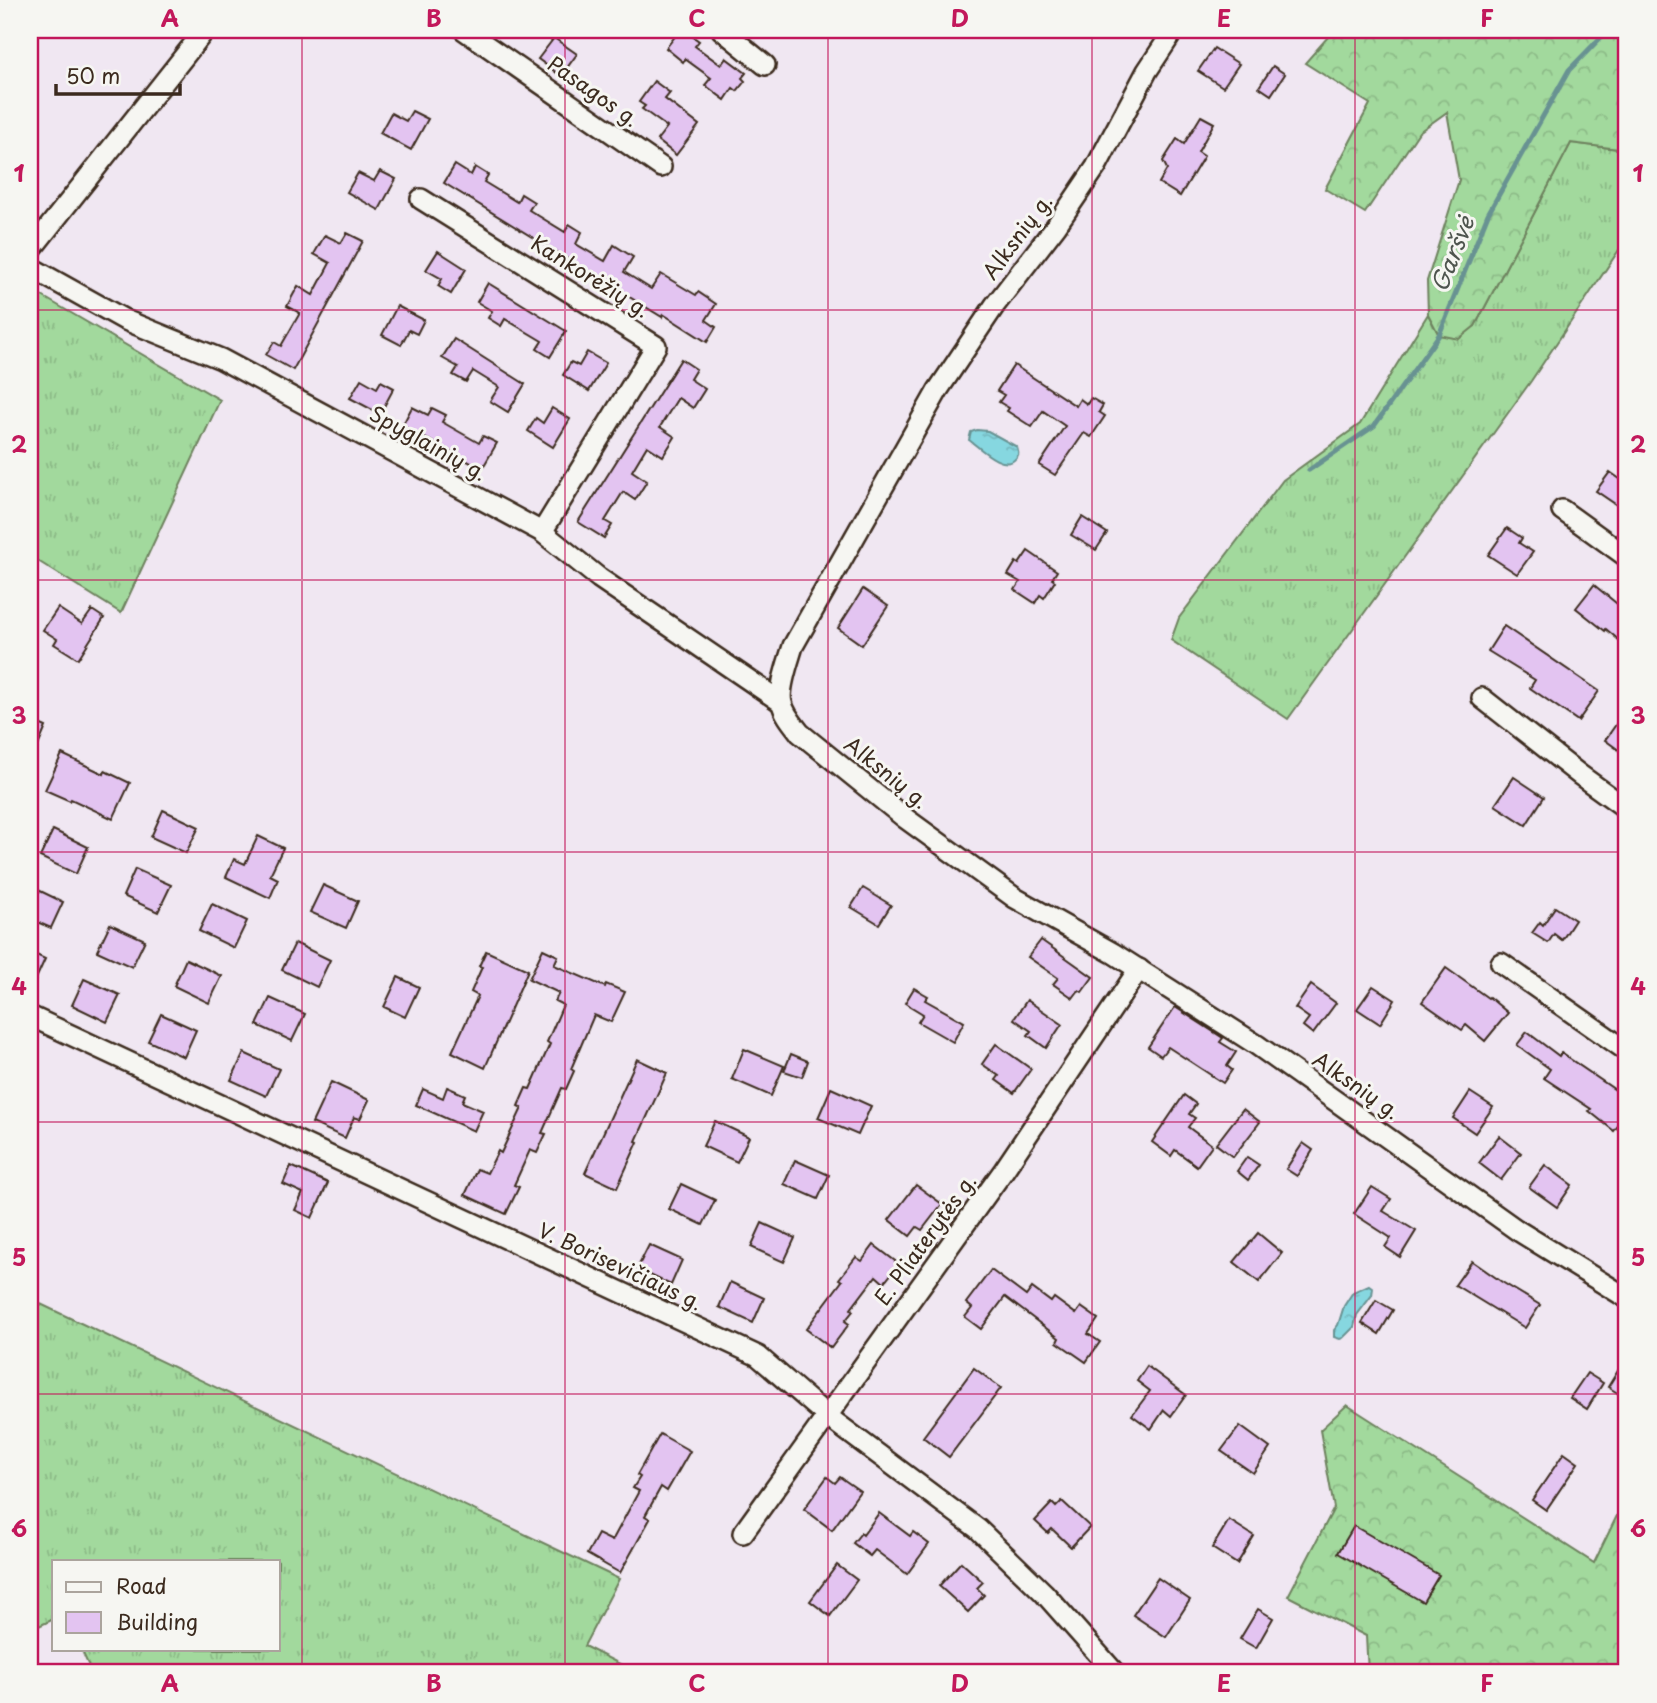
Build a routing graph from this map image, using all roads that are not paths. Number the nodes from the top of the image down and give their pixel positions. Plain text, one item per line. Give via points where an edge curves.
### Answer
1 (205, 30) edge
2 (464, 30) edge
3 (722, 30) edge
4 (1174, 30) edge
5 (765, 65) dead end
6 (661, 167) dead end
7 (421, 199) dead end
8 (30, 251) edge
9 (30, 267) edge
10 (1562, 510) dead end
11 (542, 532) junction
12 (1627, 556) edge
13 (1482, 698) dead end
14 (781, 702) junction
15 (1627, 808) edge
16 (1501, 962) dead end
17 (1139, 969) junction
18 (30, 1016) edge
19 (1627, 1051) edge
20 (1627, 1298) edge
21 (827, 1416) junction
22 (743, 1533) dead end
23 (1115, 1673) edge

1 - 8 street
2 - 6 street, Pasagos g.
3 - 5 street
4 - 14 street, Alksnių g. via 1097,167 938,390 793,646
7 - 11 street, Kankorėžių g. via 656,346
9 - 11 street, Spyglainių g. via 125,320 233,365
10 - 12 street
11 - 14 street, Spyglainių g. via 600,578
13 - 15 street
14 - 17 street, Alksnių g. via 800,733 905,818 1015,898
16 - 19 street
17 - 20 street, Alksnių g. via 1257,1045 1517,1230
17 - 21 street, E. Pliaterytės g. via 1004,1170
18 - 21 street, V. Borisevičiaus g. via 758,1356
21 - 22 street, E. Pliaterytės g.
21 - 23 street, V. Borisevičiaus g. via 978,1529

